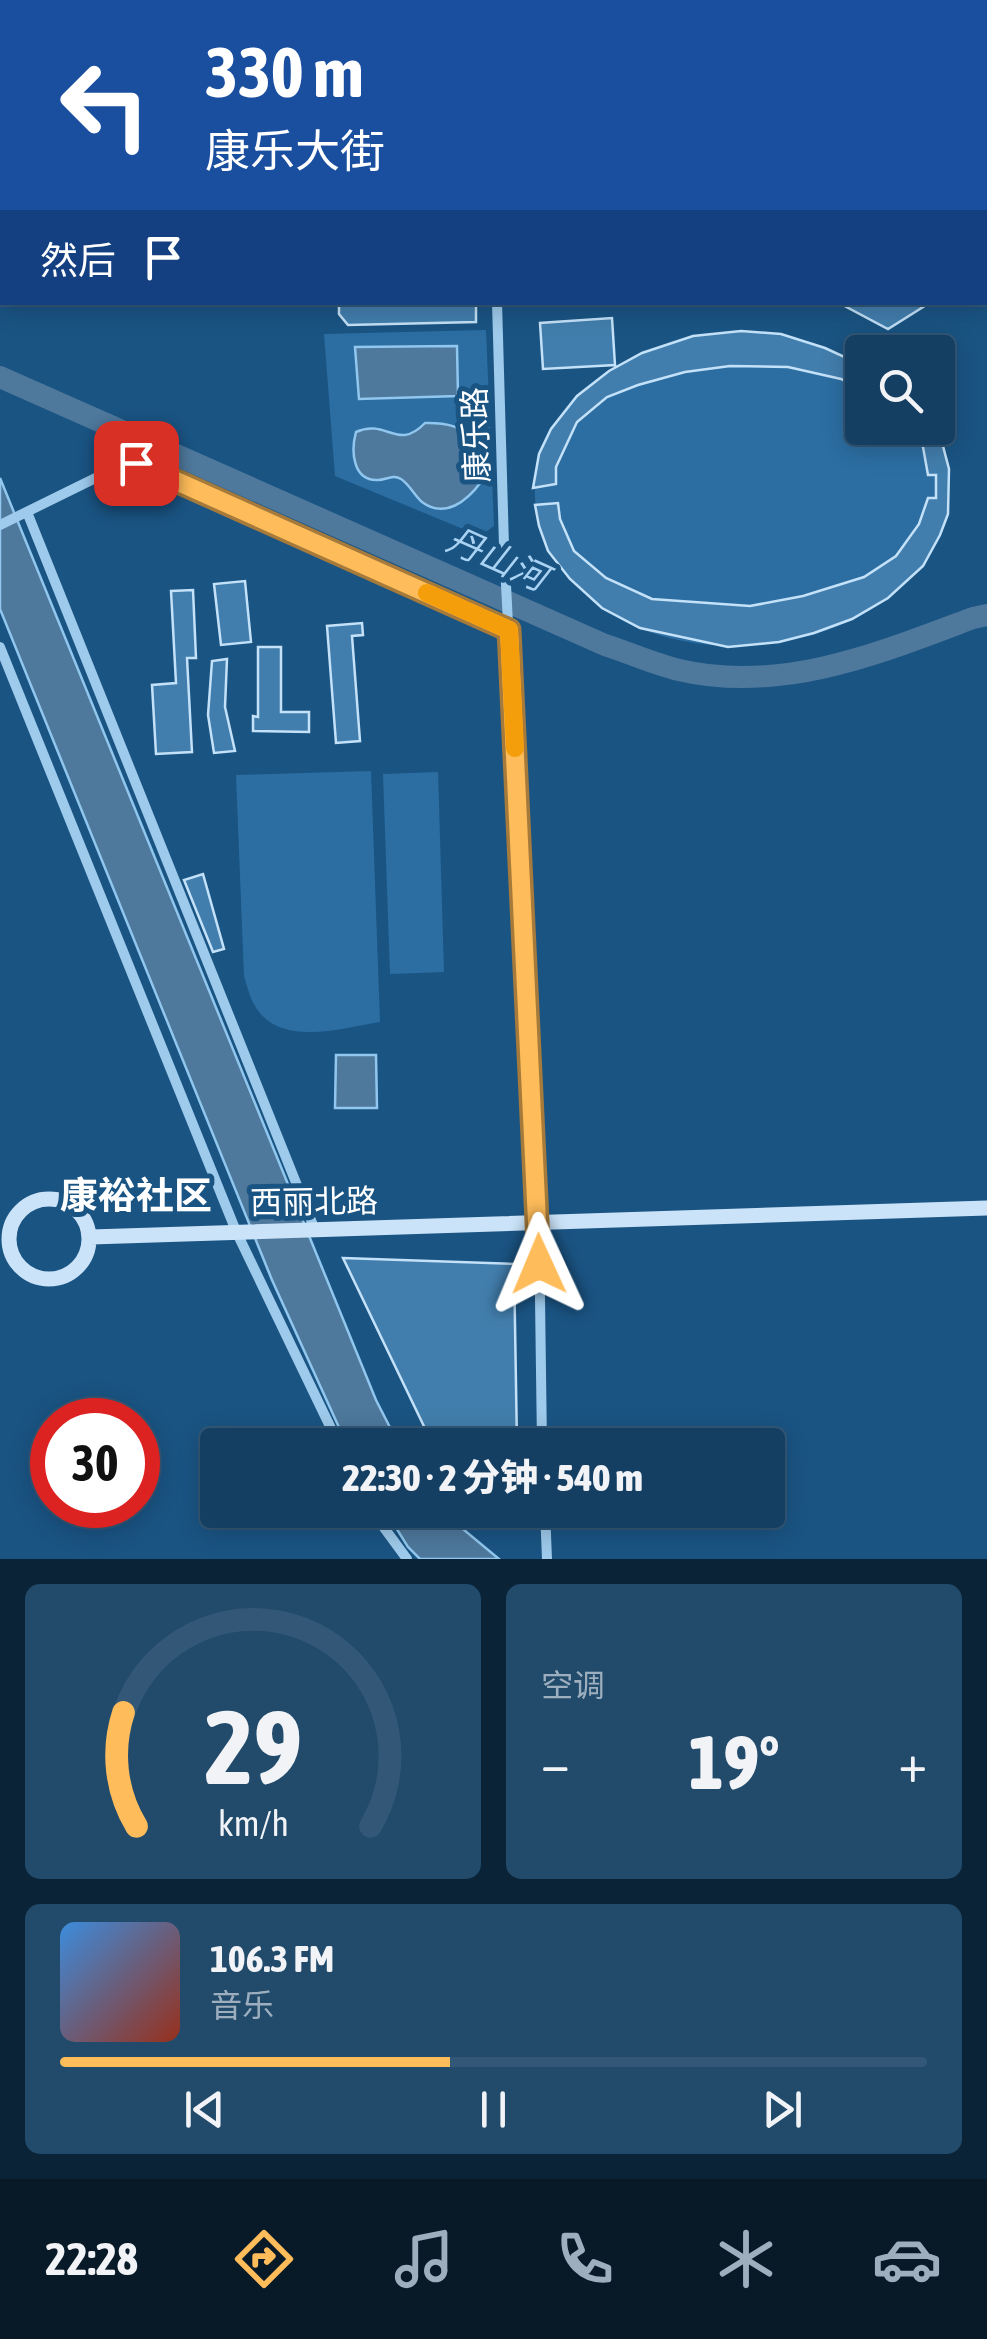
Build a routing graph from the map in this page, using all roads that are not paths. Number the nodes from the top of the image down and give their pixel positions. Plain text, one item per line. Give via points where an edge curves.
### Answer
1 (497, 305) edge
2 (27, 512) junction
3 (0, 525) edge
4 (509, 630) junction
5 (0, 646) edge
6 (987, 1208) edge
7 (538, 1225) junction
8 (316, 1230) junction
9 (236, 1232) junction
10 (90, 1237) junction
11 (4, 1240) edge
12 (331, 1428) edge
13 (541, 1428) edge
14 (382, 1528) edge
15 (545, 1528) edge
16 (408, 1559) edge
17 (546, 1559) edge

1 - 4 street, 康乐路
2 - 3 street
2 - 4 street via 136,463
2 - 8 street
4 - 7 street, 康乐路
5 - 9 street
6 - 7 street, 西丽北路
7 - 8 street, 西丽北路
7 - 13 street, 康乐路
8 - 9 street, 西丽北路
9 - 10 street, 西丽北路
9 - 12 street
10 - 11 street via 84,1217 48,1198 28,1204
10 - 11 street via 77,1270 42,1280 24,1272
14 - 16 street
15 - 17 street

